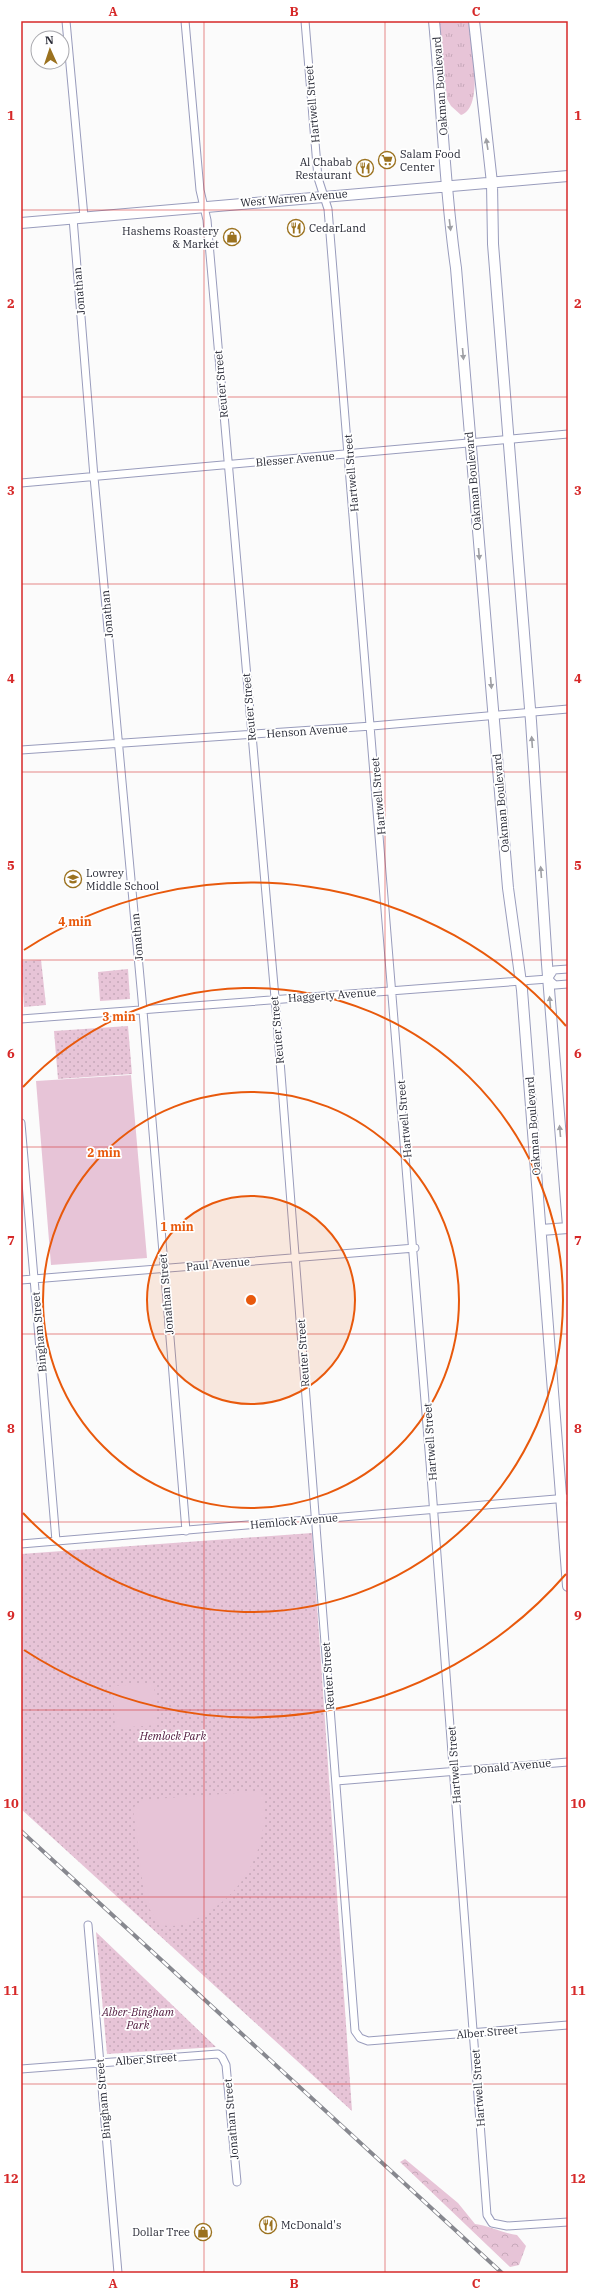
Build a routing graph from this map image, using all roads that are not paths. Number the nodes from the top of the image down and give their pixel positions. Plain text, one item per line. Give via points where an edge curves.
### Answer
1 (66, 21) edge
2 (185, 21) edge
3 (304, 21) edge
4 (434, 21) edge
5 (474, 21) edge
6 (568, 176) edge
7 (492, 183) junction
8 (446, 186) junction
9 (323, 196) junction
10 (203, 206) junction
11 (79, 217) junction
12 (21, 223) edge
13 (568, 434) edge
14 (508, 439) junction
15 (470, 443) junction
16 (349, 454) junction
17 (228, 465) junction
18 (94, 477) junction
19 (21, 483) edge
20 (568, 709) edge
21 (530, 713) junction
22 (493, 716) junction
23 (372, 726) junction
24 (251, 735) junction
25 (119, 742) junction
26 (21, 750) edge
27 (568, 969) edge
28 (548, 979) junction
29 (521, 981) junction
30 (568, 984) edge
31 (394, 990) junction
32 (275, 999) junction
33 (143, 1010) junction
34 (21, 1019) edge
35 (21, 1123) edge
36 (568, 1227) edge
37 (541, 1230) junction
38 (414, 1248) junction
39 (296, 1258) junction
40 (164, 1268) junction
41 (35, 1279) junction
42 (21, 1280) edge
43 (565, 1498) edge
44 (435, 1509) junction
45 (316, 1519) junction
46 (186, 1531) junction
47 (56, 1541) junction
48 (21, 1544) edge
49 (568, 1586) edge
50 (568, 1762) edge
51 (454, 1771) junction
52 (336, 1781) junction
53 (88, 1925) dead end
54 (568, 2025) edge
55 (474, 2033) junction
56 (360, 2038) joint
57 (222, 2057) joint
58 (100, 2063) junction
59 (21, 2069) edge
60 (237, 2182) dead end
61 (568, 2222) edge
62 (118, 2273) edge

1 - 11 street, Jonathan
2 - 10 street, Reuter Street
3 - 9 street, Hartwell Street via 318,178
4 - 8 street, Oakman Boulevard
7 -> 5 street
6 - 7 street, West Warren Avenue
7 - 8 street, West Warren Avenue
7 - 14 street via 493,244
8 - 9 street, West Warren Avenue
8 -> 15 street, Oakman Boulevard via 456,268
9 - 10 street, West Warren Avenue
9 - 16 street, Hartwell Street via 328,209
10 - 11 street, West Warren Avenue
10 - 17 street, Reuter Street via 207,220
11 - 12 street, West Warren Avenue
11 - 18 street, Jonathan
13 - 14 street, Blesser Avenue
14 - 15 street, Blesser Avenue
14 - 21 street
15 - 16 street, Blesser Avenue
15 -> 22 street, Oakman Boulevard
16 - 17 street, Blesser Avenue
16 - 23 street, Hartwell Street
17 - 18 street, Blesser Avenue
17 - 24 street, Reuter Street
18 - 19 street, Blesser Avenue
18 - 25 street, Jonathan
20 - 21 street, Henson Avenue
21 - 22 street, Henson Avenue
28 -> 21 street
22 - 23 street, Henson Avenue
22 - 29 street, Oakman Boulevard via 508,888
23 - 24 street, Henson Avenue
23 - 31 street, Hartwell Street
24 - 25 street, Henson Avenue
24 - 32 street, Reuter Street
25 - 26 street, Henson Avenue
25 - 33 street, Jonathan
27 - 28 street, Haggerty Avenue via 554,970
28 - 29 street, Haggerty Avenue
28 - 30 street, Haggerty Avenue via 555,985
36 -> 28 street
29 - 31 street, Haggerty Avenue
29 - 37 street, Oakman Boulevard
31 - 32 street, Haggerty Avenue
31 - 38 street, Hartwell Street
32 - 33 street, Haggerty Avenue
32 - 39 street, Reuter Street
33 - 34 street, Haggerty Avenue
33 - 40 street, Jonathan Street
35 - 41 street, Bingham Street
36 - 37 street
37 - 43 street, Oakman Boulevard
38 - 39 street, Paul Avenue
38 - 44 street, Hartwell Street
39 - 40 street, Paul Avenue
39 - 45 street, Reuter Street
40 - 41 street, Paul Avenue
40 - 46 street, Jonathan Street
41 - 42 street, Paul Avenue
41 - 47 street, Bingham Street
43 - 44 street, Hemlock Avenue
43 - 49 street, Oakman Boulevard
44 - 45 street, Hemlock Avenue
44 - 51 street, Hartwell Street
45 - 46 street, Hemlock Avenue
45 - 52 street, Reuter Street
46 - 47 street, Hemlock Avenue
47 - 48 street, Hemlock Avenue
50 - 51 street, Donald Avenue
51 - 52 street, Donald Avenue
51 - 55 street, Hartwell Street
52 - 56 street, Reuter Street via 355,2032
53 - 58 street, Bingham Street
54 - 55 street, Alber Street
55 - 56 street, Alber Street via 368,2041
55 - 61 street, Hartwell Street via 489,2219 492,2223 507,2226
57 - 58 street, Alber Street via 213,2054
57 - 60 street, Jonathan Street via 226,2065
58 - 59 street, Alber Street
58 - 62 street, Bingham Street

